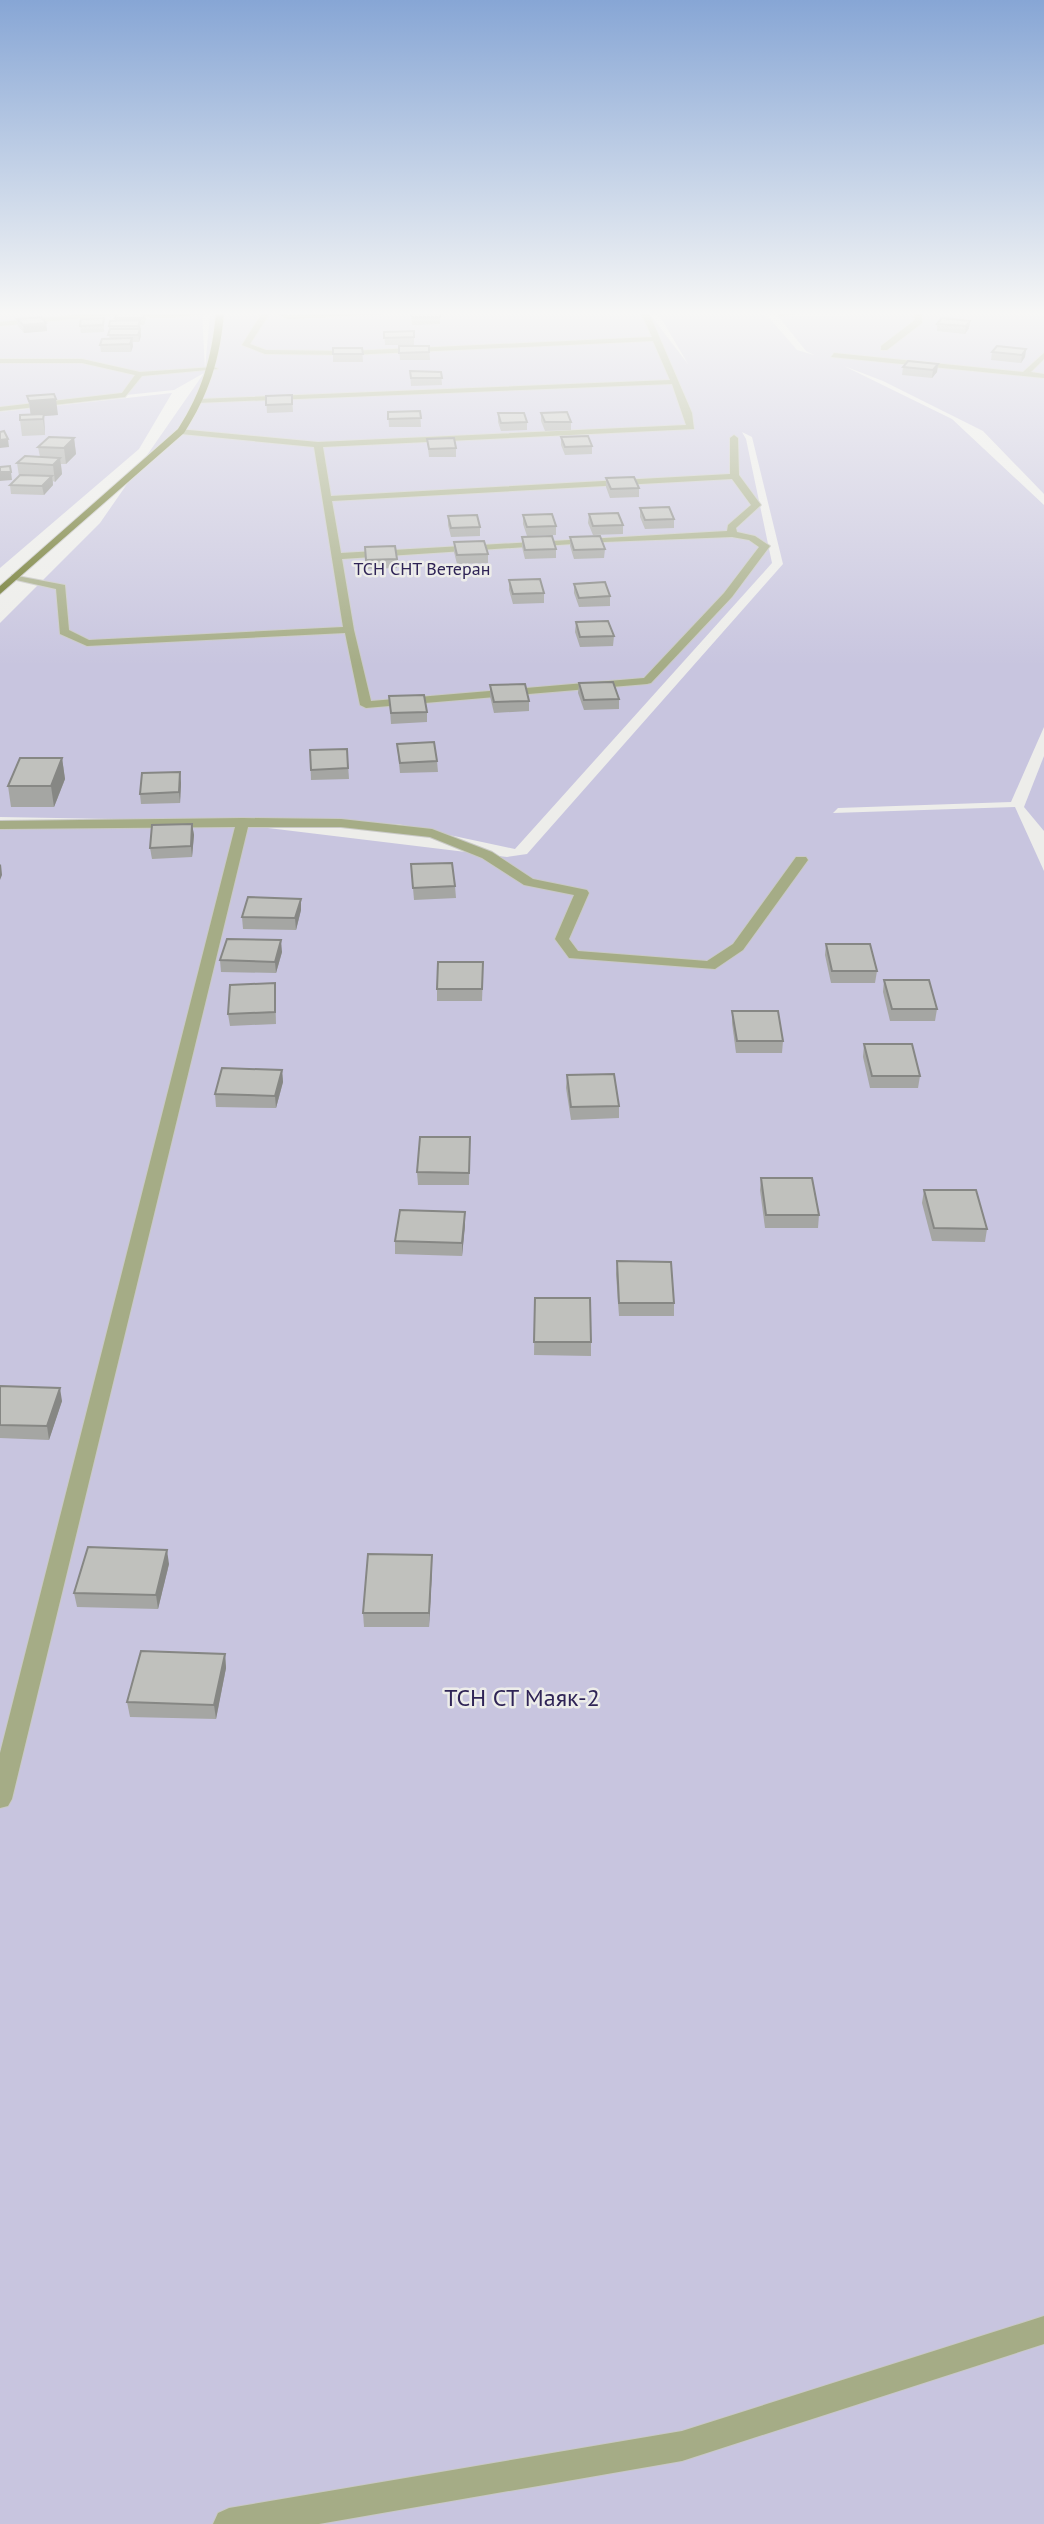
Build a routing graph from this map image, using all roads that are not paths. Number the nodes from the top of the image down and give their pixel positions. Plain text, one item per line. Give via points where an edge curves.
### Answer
1 (181, 431) joint
2 (612, 431) edge
3 (734, 438) dead end
4 (317, 445) junction
5 (735, 476) junction
6 (327, 499) junction
7 (732, 534) junction
8 (337, 556) junction
9 (16, 577) junction
10 (1, 589) edge
11 (349, 630) junction
12 (243, 822) junction
13 (0, 825) edge
14 (801, 860) dead end
15 (0, 1799) edge
16 (1044, 2330) edge
17 (229, 2524) edge

1 - 4 street
1 - 9 main road
2 - 4 street
3 - 5 street via 731,467
4 - 6 street
5 - 6 street
5 - 7 street via 756,505 732,527
6 - 8 street
7 - 8 street
7 - 11 street via 765,546 648,681 366,705
8 - 11 street
9 - 10 main road
9 - 11 street via 61,587 64,632 87,643
12 - 13 street
12 - 14 street via 341,823 432,833 487,855 529,882 582,893 562,939 574,955 710,966 738,947
12 - 15 street
16 - 17 street via 682,2446

